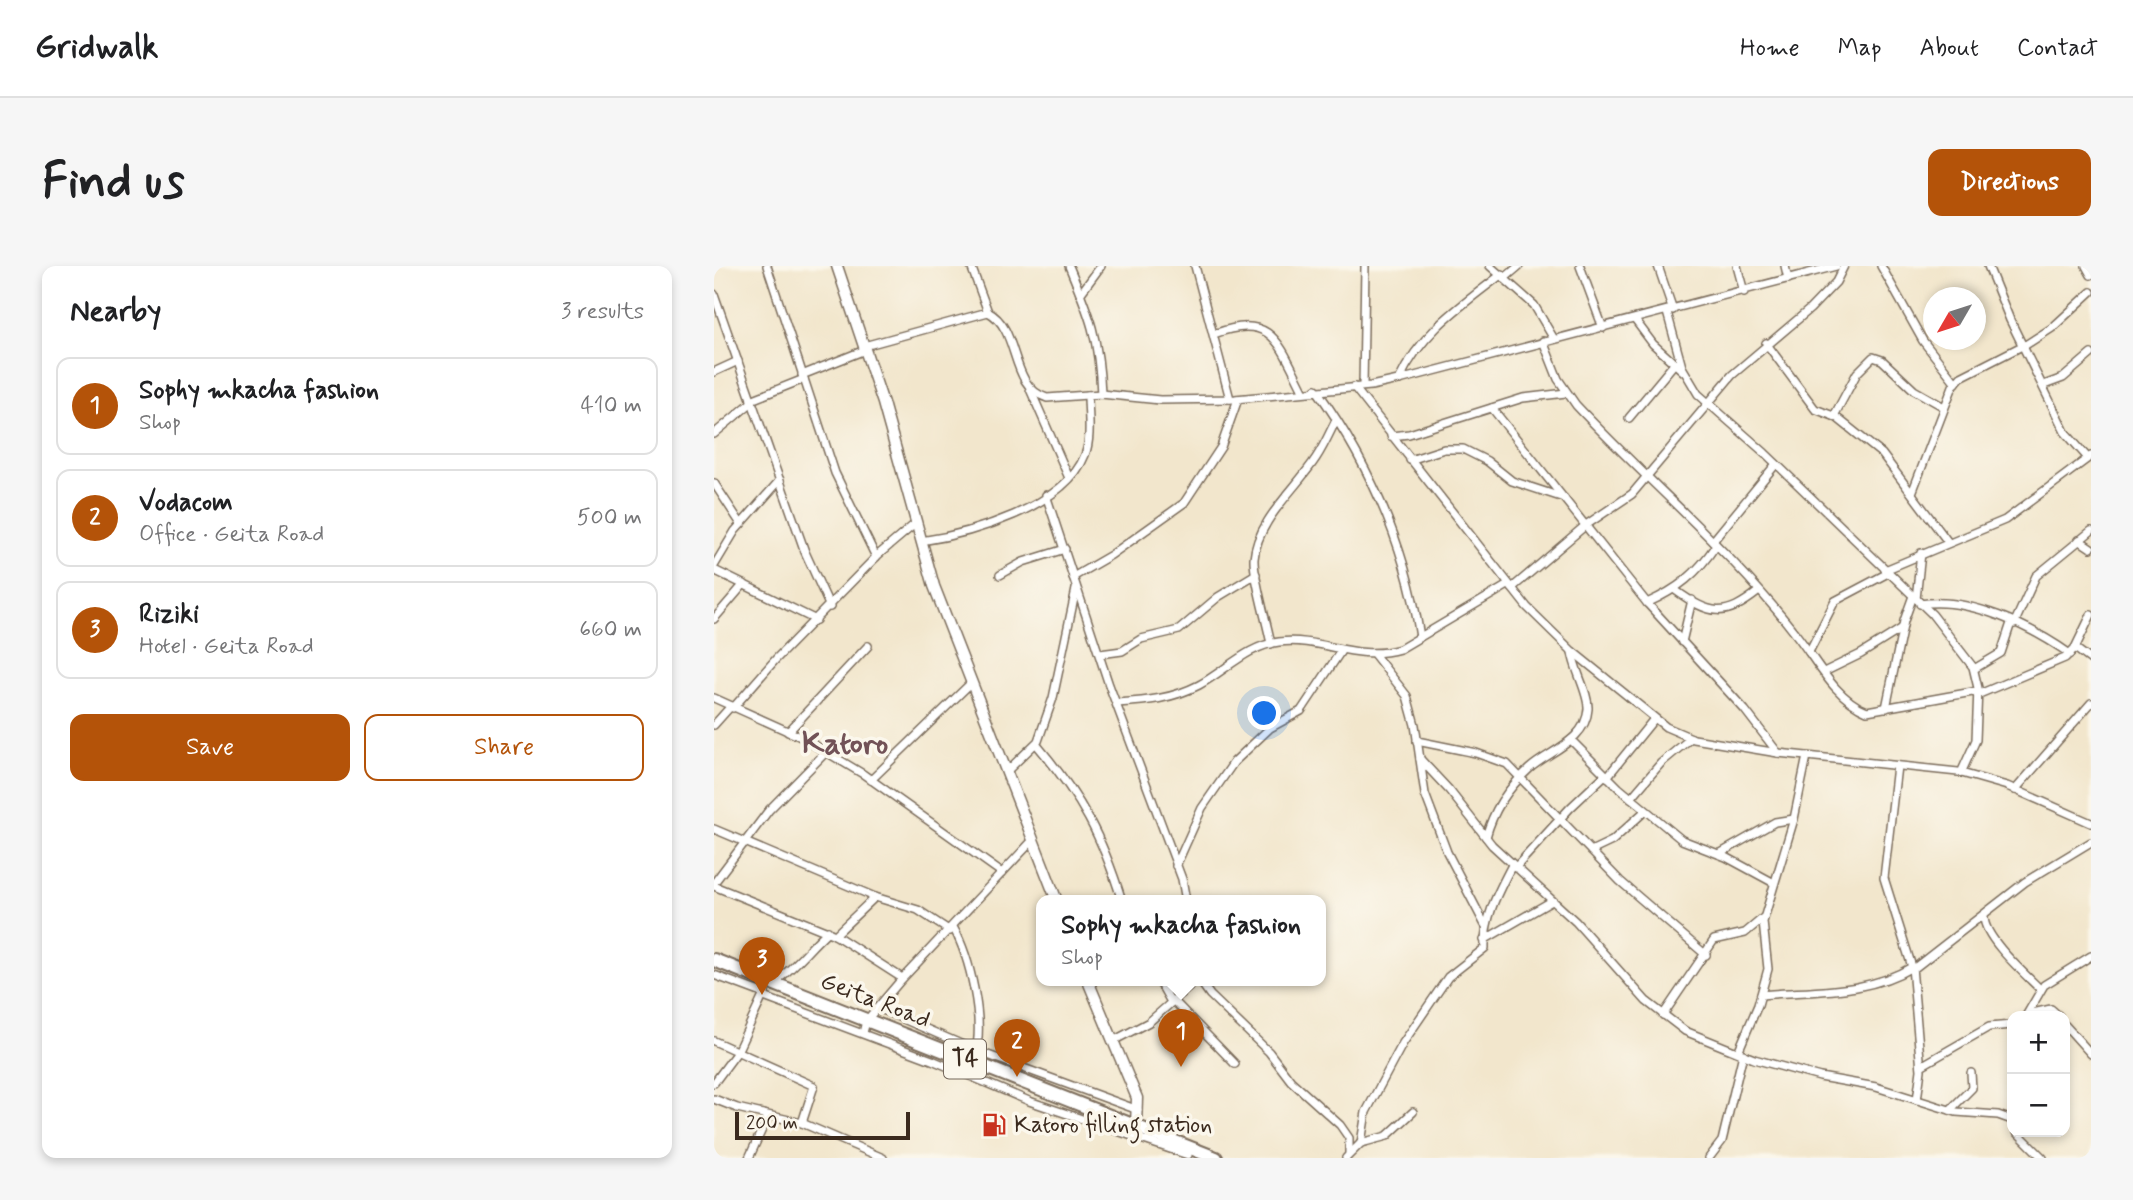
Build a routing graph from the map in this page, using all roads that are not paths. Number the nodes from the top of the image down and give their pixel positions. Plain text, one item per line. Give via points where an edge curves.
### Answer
1 (767, 266) edge
2 (837, 266) edge
3 (971, 266) edge
4 (1069, 266) edge
5 (1101, 266) edge
6 (1195, 266) edge
7 (1365, 266) edge
8 (1490, 266) edge
9 (1519, 266) edge
10 (1580, 266) edge
11 (1658, 266) edge
12 (1737, 266) edge
13 (1786, 266) edge
14 (1836, 266) edge
15 (1844, 266) edge
16 (1881, 266) edge
17 (1988, 266) edge
18 (2086, 266) edge
19 (2091, 275) edge
20 (1504, 276) junction
21 (1788, 279) junction
22 (1744, 292) junction
23 (2091, 292) edge
24 (1081, 293) junction
25 (714, 294) edge
26 (1670, 311) junction
27 (988, 312) junction
28 (1635, 320) junction
29 (1603, 328) junction
30 (1213, 334) junction
31 (1554, 339) junction
32 (1544, 341) junction
33 (1766, 343) junction
34 (2024, 346) junction
35 (864, 348) junction
36 (2091, 354) edge
37 (738, 361) junction
38 (1674, 364) junction
39 (714, 372) edge
40 (1685, 372) junction
41 (803, 377) junction
42 (1399, 380) junction
43 (1956, 383) junction
44 (2044, 385) junction
45 (1363, 386) junction
46 (1029, 387) junction
47 (1354, 387) junction
48 (1316, 389) junction
49 (1303, 390) junction
50 (1566, 393) junction
51 (1101, 394) junction
52 (1088, 395) junction
53 (1234, 399) junction
54 (752, 401) junction
55 (1709, 406) junction
56 (1944, 407) junction
57 (1492, 408) junction
58 (1833, 416) junction
59 (1629, 418) dead end
60 (1336, 420) junction
61 (714, 434) edge
62 (1391, 436) junction
63 (2089, 457) edge
64 (1410, 460) junction
65 (1776, 464) junction
66 (1645, 477) junction
67 (1069, 478) junction
68 (780, 480) junction
69 (714, 483) edge
70 (1912, 494) junction
71 (1046, 495) junction
72 (1565, 498) junction
73 (916, 523) junction
74 (741, 524) junction
75 (1586, 525) junction
76 (2091, 531) edge
77 (2079, 540) junction
78 (921, 541) junction
79 (1948, 542) junction
80 (1714, 543) junction
81 (2091, 548) edge
82 (1065, 549) junction
83 (1922, 553) junction
84 (876, 557) junction
85 (714, 568) edge
86 (1886, 571) junction
87 (1255, 574) junction
88 (1000, 575) dead end
89 (1073, 577) junction
90 (744, 584) junction
91 (1076, 587) junction
92 (1510, 587) junction
93 (1675, 590) junction
94 (1759, 591) junction
95 (1692, 600) junction
96 (1916, 600) junction
97 (1647, 603) junction
98 (830, 607) junction
99 (2091, 615) edge
100 (714, 620) edge
101 (816, 620) junction
102 (2012, 624) junction
103 (1902, 629) junction
104 (1420, 637) junction
105 (1682, 642) junction
106 (1270, 644) junction
107 (868, 646) dead end
108 (1341, 651) junction
109 (1572, 651) junction
110 (2072, 651) junction
111 (1809, 652) junction
112 (1374, 653) junction
113 (1100, 654) junction
114 (2091, 660) edge
115 (1974, 669) junction
116 (1824, 672) junction
117 (971, 683) junction
118 (1978, 693) junction
119 (714, 698) edge
120 (1117, 703) junction
121 (2091, 703) edge
122 (732, 707) junction
123 (1886, 708) junction
124 (1654, 719) junction
125 (714, 725) edge
126 (788, 732) junction
127 (1691, 738) junction
128 (1571, 740) junction
129 (1417, 741) junction
130 (1037, 745) junction
131 (826, 752) junction
132 (1778, 753) junction
133 (1807, 756) junction
134 (1420, 759) junction
135 (1897, 766) junction
136 (1006, 772) junction
137 (1961, 772) junction
138 (1606, 776) junction
139 (1520, 779) junction
140 (871, 780) junction
141 (2015, 790) junction
142 (1631, 799) junction
143 (1645, 811) junction
144 (1794, 818) junction
145 (1560, 819) junction
146 (2091, 822) edge
147 (714, 829) edge
148 (1486, 837) junction
149 (1033, 840) junction
150 (2091, 842) edge
151 (746, 843) junction
152 (1591, 851) junction
153 (1719, 854) junction
154 (1177, 866) junction
155 (1514, 866) junction
156 (1002, 873) junction
157 (1774, 883) junction
158 (714, 884) edge
159 (1055, 895) edge
160 (1120, 895) edge
161 (1184, 895) edge
162 (875, 897) junction
163 (1552, 901) junction
164 (1984, 916) junction
165 (1764, 918) junction
166 (1486, 926) junction
167 (952, 929) junction
168 (832, 933) junction
169 (1484, 940) junction
170 (1706, 955) junction
171 (2091, 956) edge
172 (714, 960) edge
173 (1912, 968) junction
174 (714, 975) edge
175 (902, 978) junction
176 (1090, 986) edge
177 (1162, 986) edge
178 (1192, 986) edge
179 (1203, 986) edge
180 (767, 989) junction
181 (2040, 989) junction
182 (1761, 995) junction
183 (1172, 1001) junction
184 (878, 1008) junction
185 (2029, 1011) edge
186 (1663, 1015) junction
187 (2007, 1025) edge
188 (864, 1027) junction
189 (2070, 1031) edge
190 (714, 1041) edge
191 (1113, 1041) junction
192 (737, 1052) junction
193 (1741, 1053) junction
194 (2091, 1054) edge
195 (975, 1056) junction
196 (1235, 1064) dead end
197 (1921, 1066) junction
198 (1971, 1073) dead end
199 (714, 1083) edge
200 (714, 1099) edge
201 (1917, 1100) junction
202 (1138, 1110) junction
203 (1950, 1110) junction
204 (1413, 1112) dead end
205 (768, 1116) junction
206 (2007, 1117) edge
207 (802, 1123) junction
208 (1136, 1126) junction
209 (2022, 1137) edge
210 (1361, 1143) junction
211 (1189, 1153) edge
212 (867, 1155) edge
213 (1348, 1156) edge
214 (749, 1158) edge
215 (883, 1158) edge
216 (1216, 1158) edge
217 (1709, 1158) edge
218 (2043, 1158) edge

1 - 41 street
2 - 35 street
3 - 27 street
4 - 24 street
5 - 24 street
6 - 30 street
7 - 45 street
8 - 20 street
9 - 20 street
10 - 29 street
11 - 26 street
12 - 22 street
13 - 21 street
14 - 21 street
15 - 33 street via 1836,282 1810,309
16 - 43 street via 1923,341
17 - 34 street
18 - 19 street
20 - 31 street via 1542,315
20 - 42 street via 1427,334 1410,355
21 - 22 street
22 - 26 street
23 - 34 street via 2052,328
24 - 51 street via 1095,327
25 - 37 street
26 - 28 street
26 - 40 street
27 - 35 street
27 - 46 street via 1002,325
28 - 29 street
28 - 38 street
29 - 31 street
30 - 49 street via 1240,325 1258,327 1287,359
30 - 53 street
31 - 32 street
32 - 42 street
32 - 50 street
33 - 55 street via 1732,375
33 - 58 street via 1809,403
34 - 43 street
34 - 44 street
35 - 41 street
35 - 73 street
36 - 44 street via 2063,378
37 - 39 street
37 - 54 street
38 - 40 street
38 - 59 street
40 - 55 street
41 - 54 street
41 - 84 street via 845,498
42 - 45 street
43 - 56 street
44 - 63 street via 2065,432
45 - 47 street
46 - 52 street via 1047,398
46 - 67 street
47 - 48 street
47 - 62 street
48 - 49 street
48 - 60 street
49 - 53 street
50 - 57 street via 1523,398
50 - 66 street
51 - 52 street
51 - 53 street via 1160,400
52 - 67 street via 1088,445
53 - 89 street via 1221,447 1184,503
54 - 61 street
54 - 68 street
55 - 65 street
55 - 66 street
56 - 58 street via 1873,357 1863,365
56 - 70 street
57 - 62 street
57 - 72 street
58 - 70 street via 1882,454
60 - 87 street via 1317,456 1271,516 1254,557
60 - 104 street via 1369,478 1395,538 1414,595
62 - 64 street
63 - 79 street via 2005,520
64 - 72 street via 1444,449 1463,449 1512,481
64 - 92 street
65 - 80 street
65 - 86 street
66 - 75 street via 1616,507
66 - 80 street
67 - 71 street
68 - 74 street
68 - 98 street
69 - 74 street
70 - 79 street
71 - 78 street via 991,524
71 - 82 street
72 - 75 street
73 - 78 street
73 - 84 street
74 - 85 street
75 - 92 street
75 - 97 street
76 - 77 street
77 - 81 street
77 - 102 street via 2036,576
78 - 117 street
79 - 83 street
80 - 93 street via 1696,573
80 - 94 street
82 - 88 street via 1023,562
82 - 89 street
83 - 86 street
83 - 96 street
84 - 98 street
85 - 90 street
86 - 96 street
86 - 111 street via 1835,601
87 - 106 street
87 - 113 street via 1179,630 1142,639 1122,651
89 - 91 street
90 - 100 street
90 - 101 street
91 - 113 street
91 - 130 street via 1053,698
92 - 104 street
92 - 109 street
93 - 95 street
93 - 97 street
94 - 95 street via 1727,612
94 - 111 street
95 - 105 street
96 - 102 street via 1974,606
96 - 103 street
96 - 115 street
97 - 105 street
98 - 101 street
99 - 110 street
101 - 122 street
102 - 110 street
102 - 115 street via 2001,653
103 - 116 street
103 - 123 street
104 - 112 street via 1400,649
105 - 132 street
106 - 108 street via 1307,643
106 - 120 street via 1172,698
107 - 126 street
108 - 112 street
108 - 154 street via 1301,711 1270,728 1234,762 1202,808
109 - 124 street
109 - 128 street via 1588,708
110 - 114 street
110 - 118 street via 2014,682
111 - 116 street
112 - 129 street via 1407,696
113 - 120 street
115 - 118 street
116 - 123 street via 1859,708
117 - 136 street
117 - 140 street
118 - 123 street
118 - 137 street via 1976,740
119 - 122 street
120 - 154 street
121 - 141 street
122 - 125 street
122 - 126 street
124 - 127 street
124 - 138 street
126 - 131 street
127 - 132 street
127 - 142 street via 1661,763
128 - 138 street
128 - 139 street via 1541,758
129 - 134 street
129 - 139 street via 1500,760
130 - 136 street
130 - 160 street via 1087,811
131 - 140 street
131 - 151 street via 769,810
132 - 133 street
133 - 135 street
133 - 144 street
134 - 148 street
134 - 166 street via 1424,794 1438,833
135 - 137 street
135 - 173 street via 1884,878
136 - 149 street
137 - 141 street
138 - 142 street
138 - 145 street
139 - 145 street
139 - 148 street via 1495,811
140 - 156 street
141 - 146 street
142 - 143 street
143 - 152 street via 1612,841
143 - 153 street via 1682,840
144 - 153 street via 1774,822
144 - 157 street
145 - 152 street
145 - 155 street
147 - 151 street
148 - 155 street
149 - 156 street
149 - 159 street
150 - 164 street via 2043,870
151 - 158 street
151 - 162 street
152 - 170 street
153 - 157 street
154 - 161 street
155 - 163 street
155 - 166 street
156 - 167 street
157 - 165 street
158 - 168 street
162 - 167 street via 918,910
162 - 168 street
163 - 169 street
163 - 186 street
164 - 173 street
164 - 181 street via 1983,925 1992,939
165 - 170 street via 1740,935 1717,938
165 - 182 street via 1768,969
166 - 169 street
167 - 175 street
167 - 195 street via 966,955 973,989
168 - 175 street
168 - 180 street via 808,948 788,973
169 - 210 street via 1483,952 1448,977 1403,1043 1366,1112
170 - 186 street
171 - 181 street
172 - 180 highway, Geita Road / T4
173 - 182 street via 1847,990
173 - 197 street
174 - 180 street
175 - 184 street
176 - 191 street
177 - 183 street
178 - 183 street
179 - 213 street via 1340,1125 1349,1138
180 - 188 highway, Geita Road / T4
180 - 192 street
181 - 185 street
182 - 193 street
183 - 191 street via 1149,1022
183 - 196 street
184 - 188 street
184 - 195 street
186 - 193 street via 1685,1031
187 - 197 street via 1989,1027
188 - 195 highway, Geita Road / T4
188 - 211 street via 1029,1101
189 - 194 street
190 - 192 street
191 - 202 street
192 - 199 street
192 - 207 street via 814,1086
193 - 201 street
193 - 217 street via 1722,1140
195 - 202 street
195 - 208 highway, Geita Road / T4
197 - 201 street
198 - 203 street via 1973,1086
200 - 205 street
201 - 203 street
202 - 208 street
203 - 206 street
204 - 210 street via 1387,1136
205 - 207 street
205 - 214 street
207 - 212 street
208 - 211 highway, Geita Road / T4
209 - 218 street
210 - 213 street
211 - 216 highway, Geita Road / T4
212 - 215 street

